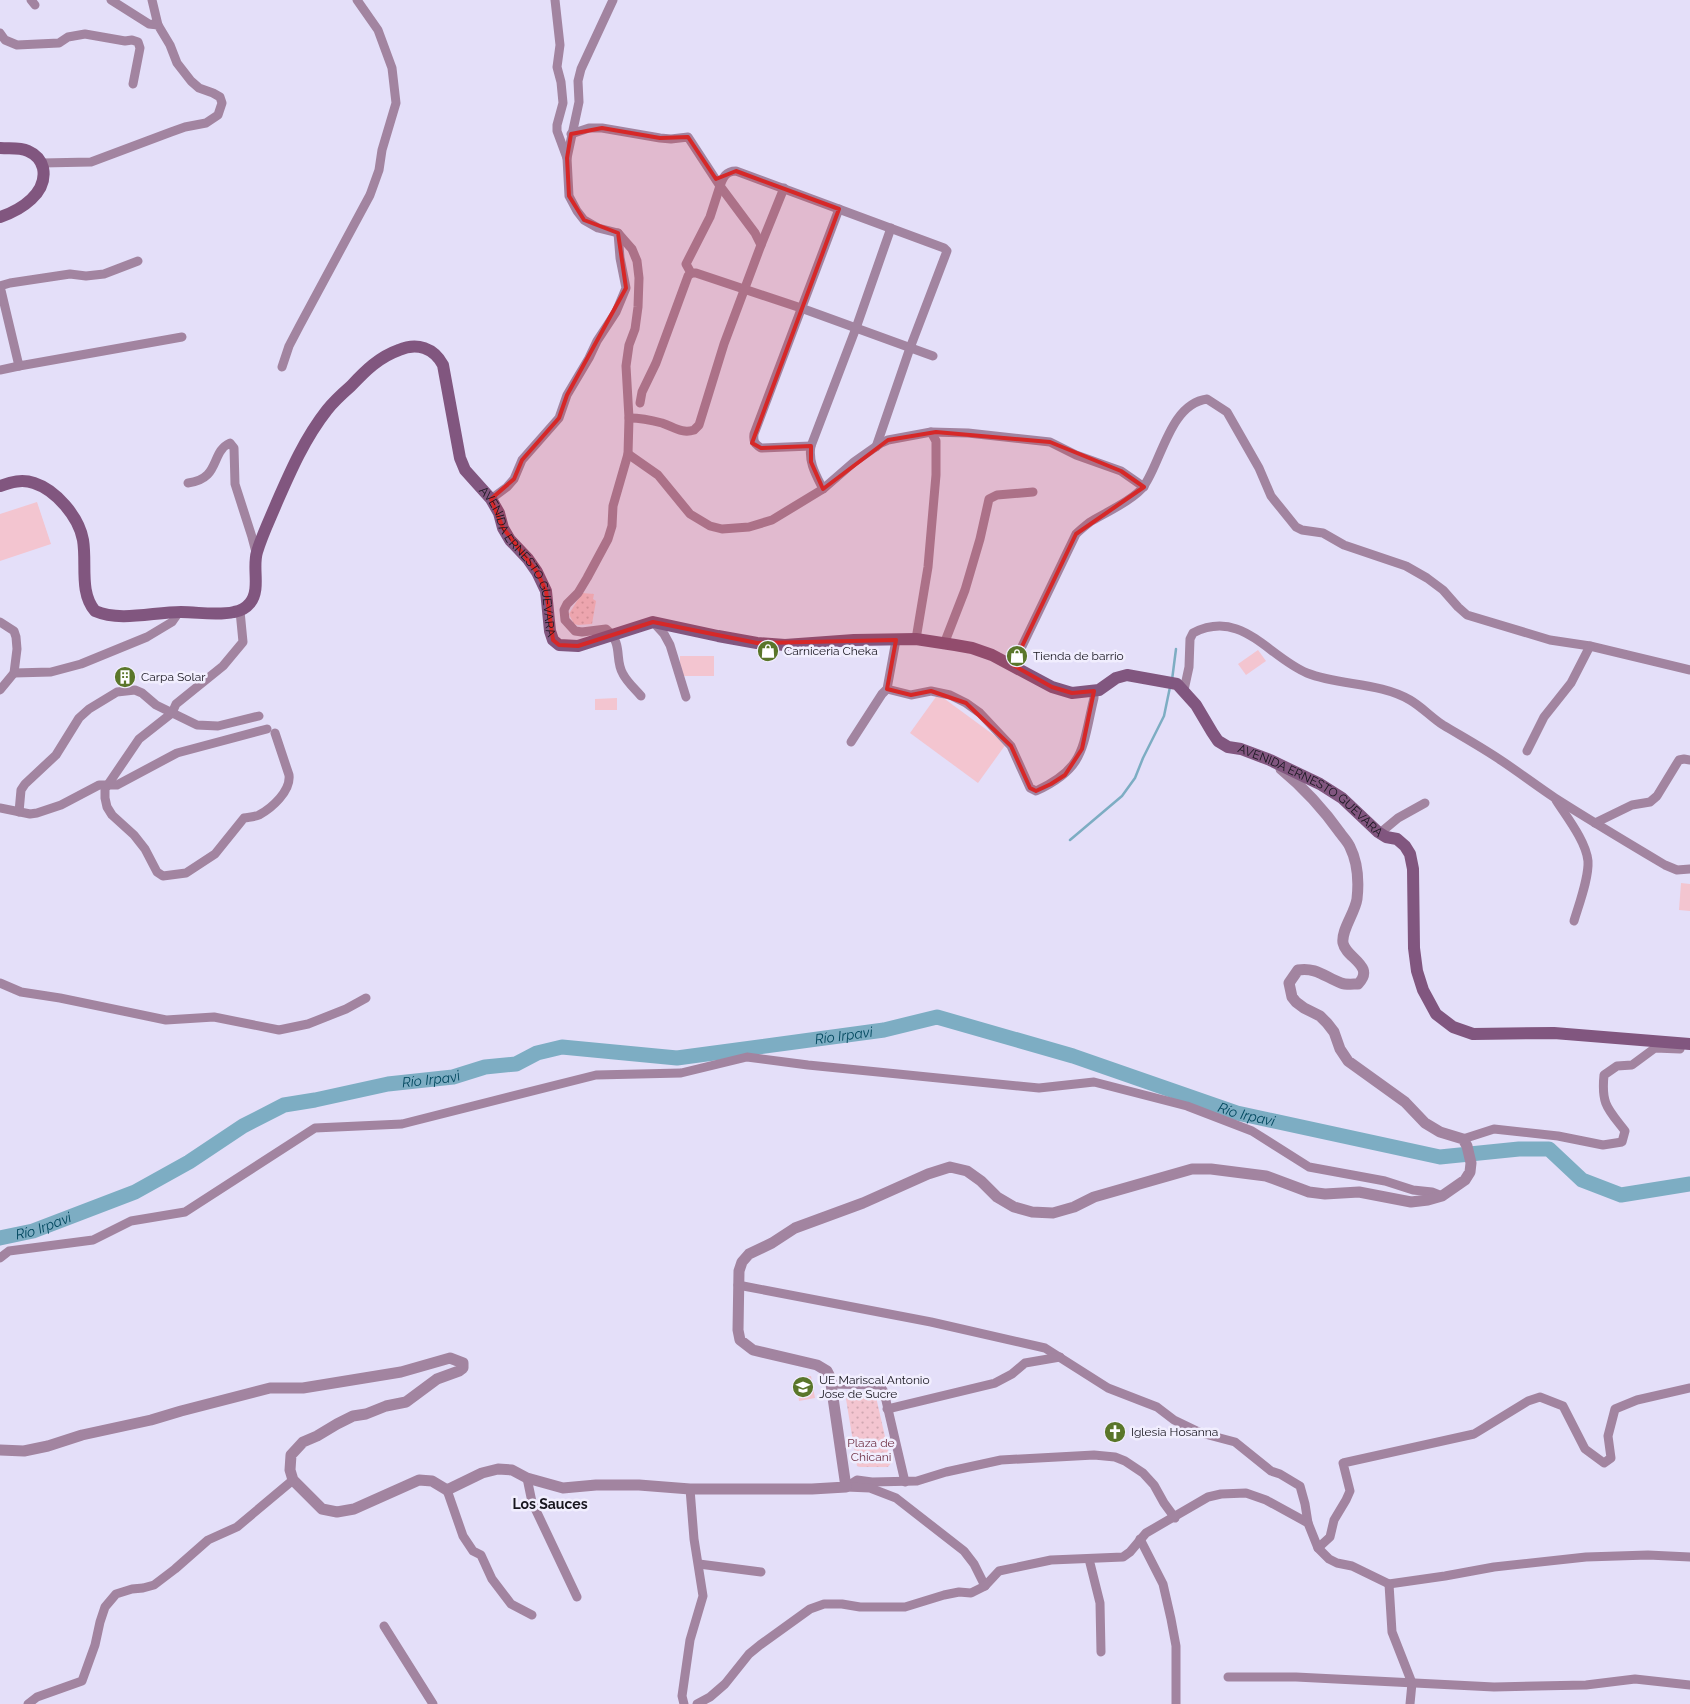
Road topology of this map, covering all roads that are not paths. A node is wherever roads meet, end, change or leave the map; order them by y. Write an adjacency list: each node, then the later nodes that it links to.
1 (111, 0): 6 (street)
2 (152, 0): 6 (street)
3 (357, 0): 30 (street)
4 (555, 0): 11 (street)
5 (613, 0): 9 (street)
6 (158, 26): 12 (street)
7 (0, 33): 8 (street)
8 (134, 84)
9 (571, 134): 11 (street); 13 (street)
10 (0, 148): 12 (main road)
11 (567, 158): 18 (street)
12 (42, 164): 16 (main road)
13 (720, 186): 14 (street); 19 (street); 21 (street)
14 (784, 188): 15 (street); 19 (street)
15 (839, 209): 17 (street); 24 (street)
16 (0, 217)
17 (891, 228): 25 (street); 27 (street)
18 (618, 233): 33 (street); 43 (street)
19 (761, 245): 22 (street)
20 (138, 262): 23 (street)
21 (691, 273): 22 (street); 32 (street)
22 (746, 289): 24 (street); 33 (street)
23 (2, 305): 29 (street)
24 (801, 308): 25 (street); 35 (street)
25 (856, 328): 27 (street); 35 (street)
26 (182, 337): 29 (street)
27 (910, 348): 28 (street); 36 (street)
28 (933, 356)
29 (19, 366): 31 (street)
30 (282, 367)
31 (0, 370)
32 (640, 403)
33 (629, 418): 37 (street)
34 (931, 432): 36 (street); 40 (street); 51 (street)
35 (811, 446): 41 (street)
36 (876, 446): 41 (street)
37 (628, 454): 41 (street); 49 (street)
38 (188, 483): 44 (street)
39 (0, 486): 46 (main road)
40 (1144, 487): 53 (street); 54 (street)
41 (822, 489)
42 (1033, 492): 52 (street)
43 (491, 498): 44 (main road, AVENIDA ERNESTO GUEVARA); 49 (main road, AVENIDA ERNESTO GUEVARA)
44 (256, 555): 45 (main road, AVENIDA ERNESTO GUEVARA)
45 (240, 611): 46 (main road); 63 (street)
46 (179, 612): 56 (street)
47 (0, 622): 56 (street)
48 (653, 622): 49 (main road, AVENIDA ERNESTO GUEVARA); 50 (main road); 62 (street)
49 (613, 635): 61 (street)
50 (896, 640): 51 (main road); 58 (street)
51 (916, 640): 52 (main road)
52 (944, 644): 54 (main road)
53 (1590, 646): 55 (street); 66 (street)
54 (1013, 665): 60 (main road)
55 (1690, 670)
56 (14, 673): 59 (street)
57 (1175, 685): 60 (main road); 67 (main road, AVENIDA ERNESTO GUEVARA); 70 (street)
58 (886, 689): 60 (street); 65 (street)
59 (0, 690)
60 (1094, 691)
61 (641, 696)
62 (686, 697)
63 (172, 713): 64 (street); 69 (street); 73 (street)
64 (259, 716)
65 (851, 742)
66 (1526, 751)
67 (1270, 760): 75 (main road, AVENIDA ERNESTO GUEVARA); 82 (street)
68 (1690, 760): 74 (street)
69 (108, 785): 69 (street); 73 (street)
70 (1554, 798): 74 (street); 77 (street)
71 (1425, 803): 75 (street)
72 (0, 808): 73 (street)
73 (19, 812)
74 (1595, 823): 76 (street)
75 (1380, 833): 80 (main road, AVENIDA ERNESTO GUEVARA)
76 (1690, 869)
77 (1574, 921)
78 (0, 983): 79 (street)
79 (366, 998)
80 (1690, 1044)
81 (1690, 1049): 82 (street)
82 (1465, 1142): 83 (street)
83 (1442, 1196): 84 (street); 85 (street)
84 (0, 1258)
85 (738, 1285): 86 (street); 87 (street)
86 (1060, 1357): 89 (street); 98 (street)
87 (831, 1384): 89 (street); 94 (street)
88 (1690, 1388): 100 (street)
89 (887, 1409): 93 (street)
90 (0, 1450): 92 (street)
91 (527, 1478): 95 (street); 96 (street); 107 (street)
92 (293, 1480): 96 (street); 114 (street)
93 (905, 1482): 94 (street); 97 (street)
94 (846, 1487): 95 (street); 106 (street)
95 (690, 1489): 103 (street)
96 (447, 1490): 108 (street)
97 (1175, 1518): 98 (street); 99 (street)
98 (1308, 1523): 100 (street)
99 (1140, 1539): 102 (street); 118 (street)
100 (1318, 1548): 105 (street)
101 (1690, 1558): 105 (street)
102 (1089, 1559): 106 (street); 110 (street)
103 (699, 1564): 104 (street); 116 (street)
104 (760, 1572)
105 (1389, 1584): 112 (street)
106 (985, 1586): 117 (street)
107 (577, 1597)
108 (532, 1615)
109 (384, 1626): 115 (street)
110 (1101, 1652)
111 (1228, 1677): 112 (street)
112 (1412, 1683): 113 (street); 119 (street)
113 (1690, 1685)
114 (28, 1704)
115 (433, 1704)
116 (684, 1704)
117 (697, 1704)
118 (1176, 1704)
119 (1410, 1704)

